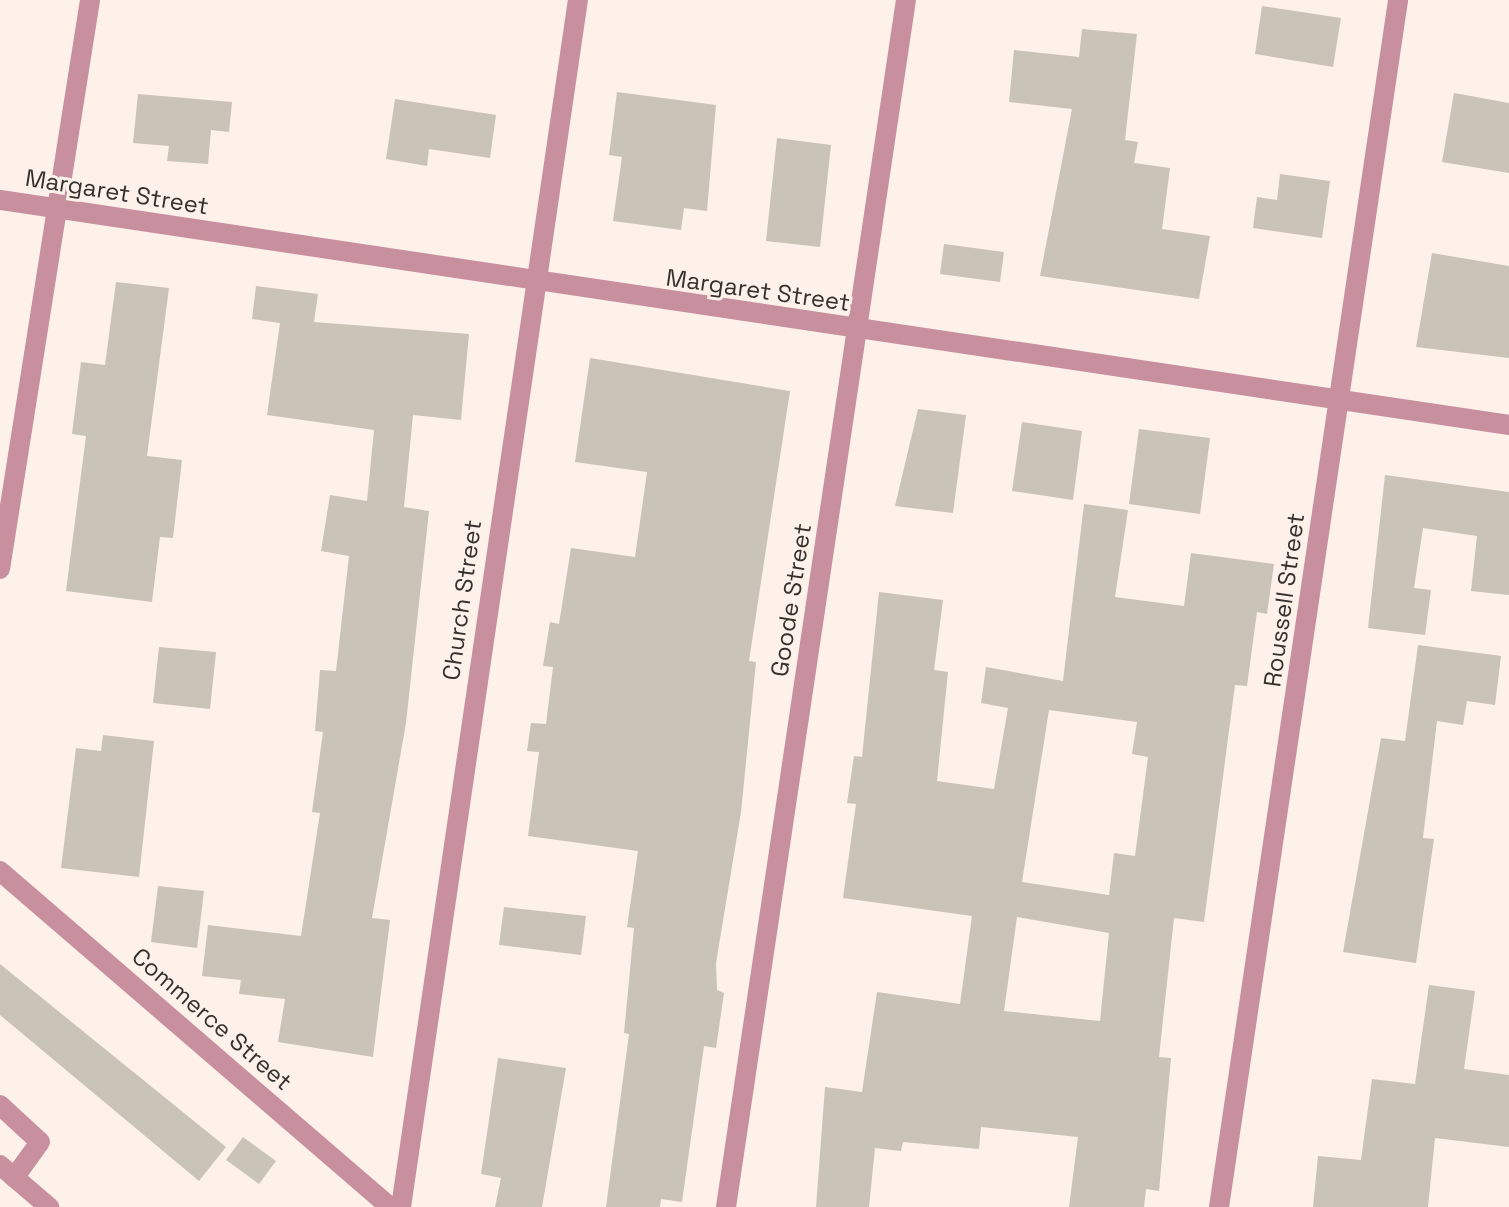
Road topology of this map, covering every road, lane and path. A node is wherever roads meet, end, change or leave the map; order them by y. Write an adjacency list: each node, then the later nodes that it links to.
1 (90, 0): 6 (street)
2 (578, 0): 7 (street, Church Street)
3 (906, 0): 8 (street, Goode Street)
4 (1398, 0): 9 (street, Roussell Street)
5 (0, 200): 6 (street, Margaret Street)
6 (58, 210): 7 (street, Margaret Street); 11 (street)
7 (535, 284): 8 (street, Margaret Street); 17 (street, Church Street)
8 (858, 331): 9 (street, Margaret Street); 18 (street, Goode Street)
9 (1339, 402): 10 (street, Margaret Street); 19 (street, Roussell Street)
10 (1509, 425)
11 (0, 569)
12 (0, 871): 16 (street, Commerce Street)
13 (0, 1105): 14 (street)
14 (7, 1171): 15 (street)
15 (49, 1207)
16 (390, 1207)
17 (401, 1207)
18 (726, 1207)
19 (1219, 1207)

